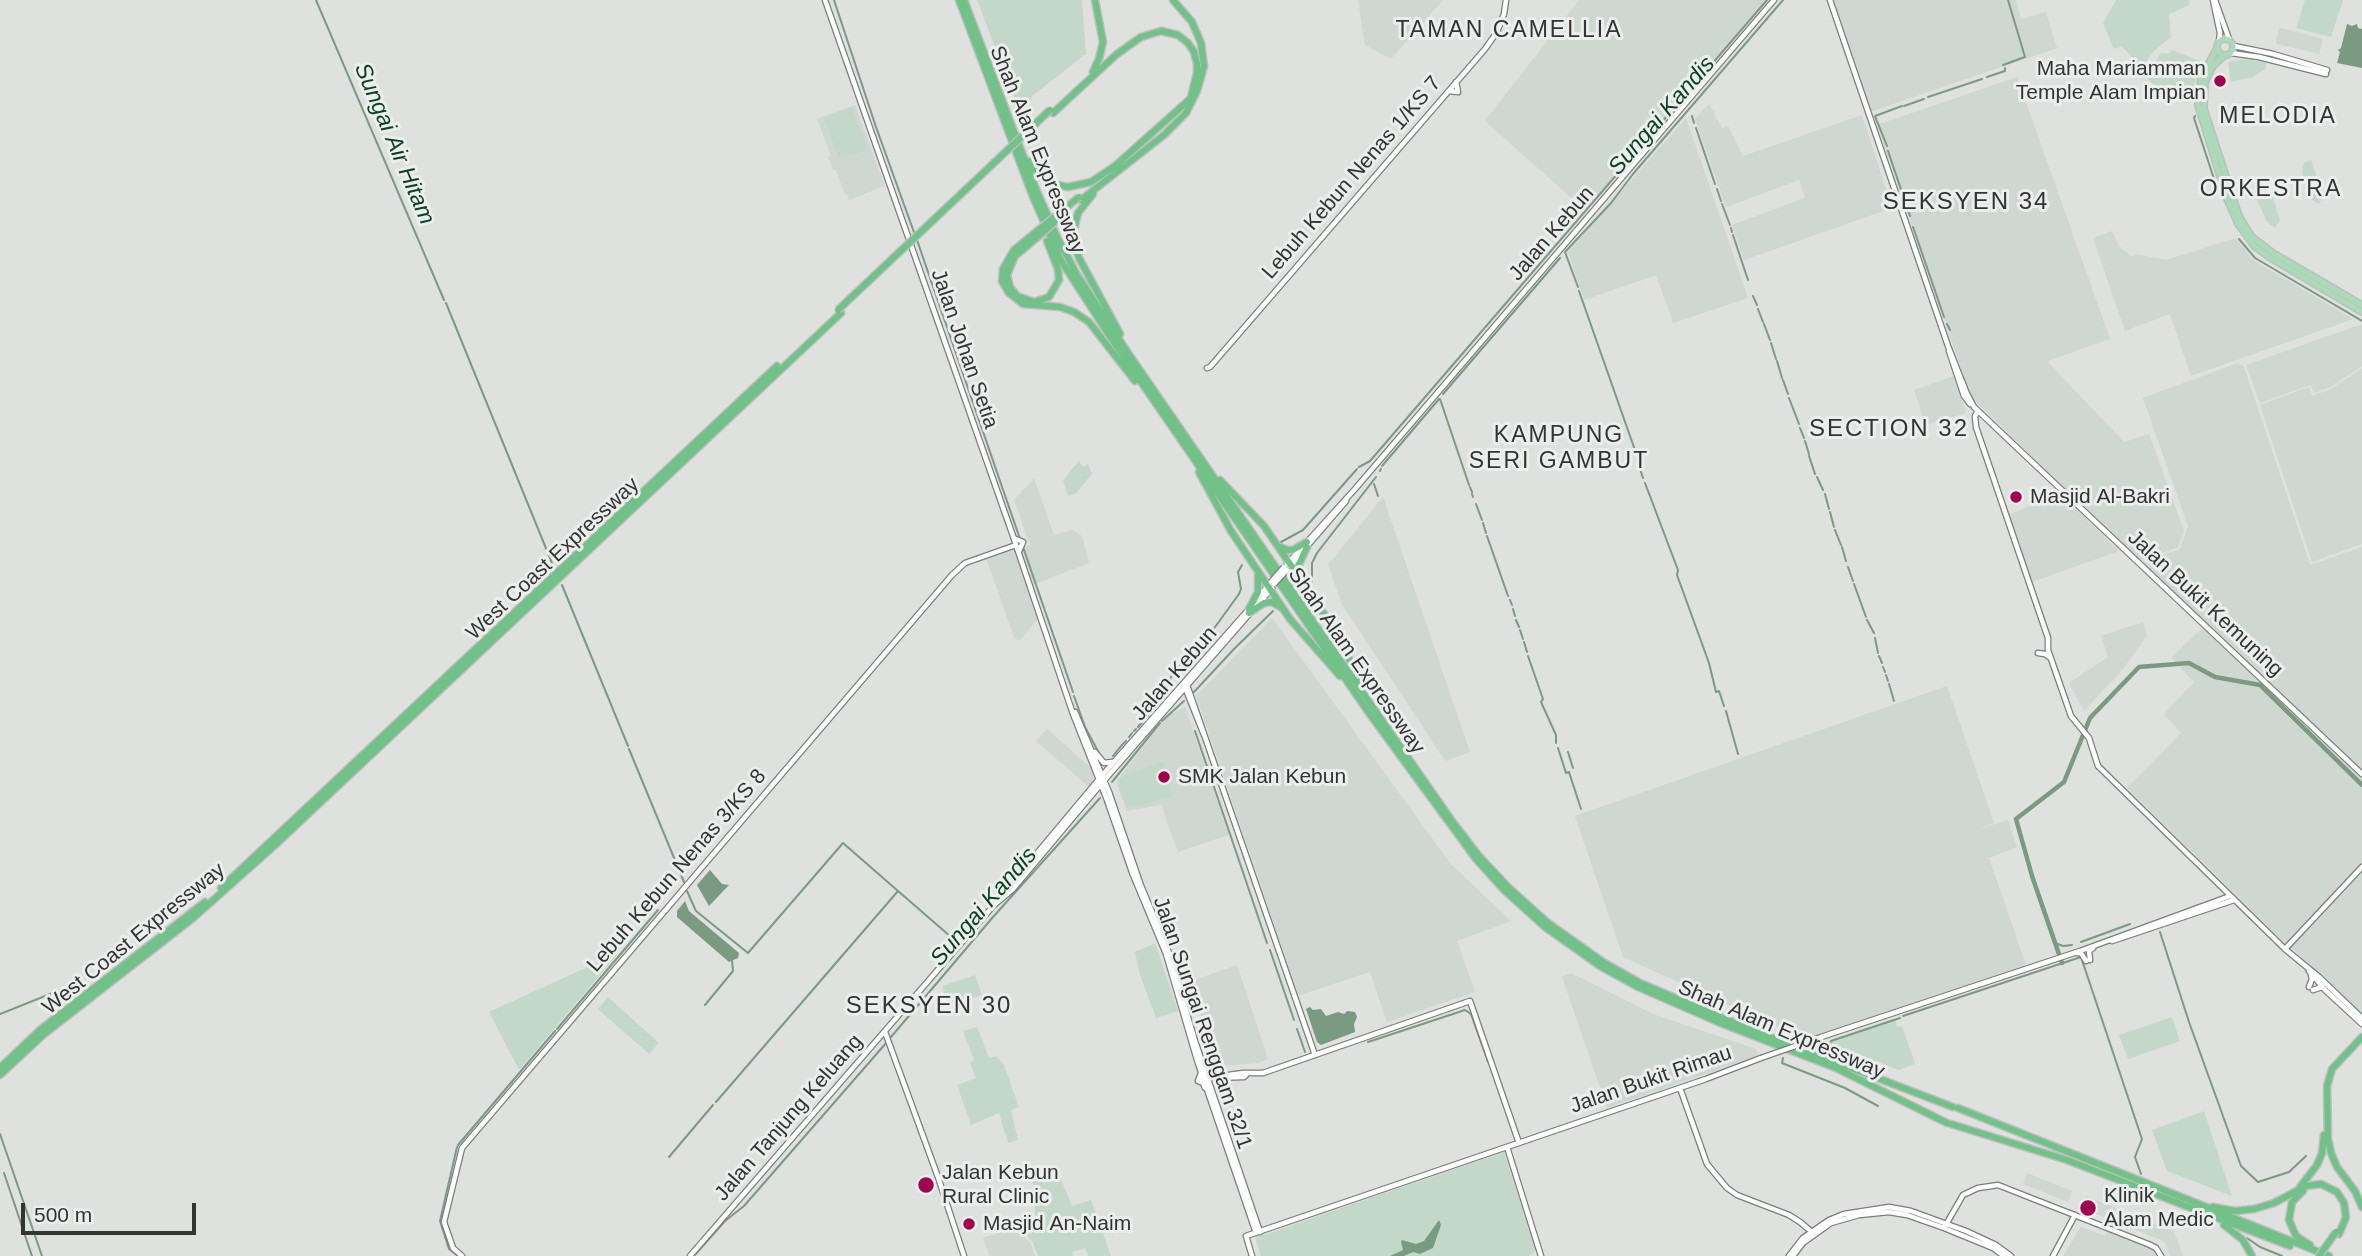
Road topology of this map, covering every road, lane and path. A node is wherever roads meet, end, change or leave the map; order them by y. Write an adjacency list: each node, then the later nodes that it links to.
1 (825, 0): 33 (street, Jalan Johan Setia)
2 (959, 0): 20 (highway, Shah Alam Expressway)
3 (964, 0): 12 (highway, Shah Alam Expressway)
4 (1095, 0): 19 (highway, West Coast Expressway)
5 (1172, 0): 22 (highway)
6 (1506, 0): 28 (street, Lebuh Kebun Nenas 1/KS 7)
7 (1774, 0): 35 (street, Jalan Kebun)
8 (1830, 0): 30 (street, Jalan Bukit Kemuning)
9 (2214, 0): 10 (street); 11 (street)
10 (2229, 39): 11 (main road); 13 (main road)
11 (2219, 41): 14 (main road)
12 (981, 43): 21 (highway); 29 (highway, Shah Alam Expressway)
13 (2234, 46): 15 (main road); 15 (street)
14 (2217, 48): 16 (main road); 27 (main road)
15 (2231, 53): 16 (main road)
16 (2224, 55): 25 (main road)
17 (1201, 66): 18 (highway)
18 (1190, 99): 19 (highway, West Coast Expressway); 21 (highway)
19 (1052, 111): 26 (highway, West Coast Expressway, bridge)
20 (1007, 128): 24 (highway); 31 (highway, Shah Alam Expressway)
21 (1118, 163): 23 (highway)
22 (1114, 173): 23 (highway); 29 (highway)
23 (1080, 199): 24 (highway, bridge)
24 (1032, 238): 31 (highway)
25 (2362, 305)
26 (839, 312): 82 (highway, West Coast Expressway); 84 (highway, West Coast Expressway)
27 (2362, 312)
28 (1207, 368)
29 (1157, 395): 32 (highway, Shah Alam Expressway)
30 (1976, 409): 46 (street); 59 (street, Jalan Bukit Kemuning)
31 (1176, 433): 40 (highway); 53 (highway, Shah Alam Expressway)
32 (1195, 448): 34 (highway); 54 (highway, Shah Alam Expressway)
33 (1013, 536): 36 (street, Jalan Johan Setia); 37 (street); 38 (street)
34 (1274, 542): 35 (highway); 39 (highway)
35 (1307, 544): 39 (street, Jalan Kebun); 41 (highway)
36 (1016, 545): 37 (street, Lebuh Kebun Nenas 3/KS 8); 38 (street, Jalan Johan Setia)
37 (1006, 548): 38 (street); 107 (street, Lebuh Kebun Nenas 3/KS 8)
38 (1019, 552): 52 (street, Jalan Johan Setia)
39 (1288, 567): 41 (highway); 42 (street, Jalan Kebun, bridge)
40 (1257, 570): 42 (highway); 43 (highway)
41 (1301, 581): 54 (highway)
42 (1271, 585): 43 (street, Jalan Kebun); 44 (highway)
43 (1249, 611): 44 (highway); 47 (street, Jalan Kebun); 48 (street, Jalan Kebun)
44 (1284, 611): 53 (highway)
45 (2038, 653): 46 (street)
46 (2054, 667): 66 (street)
47 (1193, 678): 48 (street, Jalan Kebun); 49 (street)
48 (1185, 684): 49 (street); 50 (street, Jalan Kebun); 51 (street); 57 (street, Jalan Kebun)
49 (1192, 696): 56 (street)
50 (1172, 701): 51 (street); 58 (street, Jalan Kebun)
51 (1191, 705): 56 (street)
52 (1072, 708): 55 (street, Jalan Johan Setia); 60 (street, Jalan Johan Setia)
53 (1369, 713): 95 (highway, Shah Alam Expressway)
54 (1379, 715): 93 (highway, Shah Alam Expressway)
55 (1086, 736): 57 (street); 60 (street, Jalan Johan Setia)
56 (1205, 736): 81 (street)
57 (1113, 762): 60 (street, Jalan Kebun)
58 (1111, 772): 60 (street, Jalan Kebun); 61 (street)
59 (2362, 774)
60 (1101, 780): 61 (street, Jalan Sungai Renggam 32/1); 62 (street, Jalan Tanjung Keluang); 63 (street, Jalan Sungai Renggam 32/1); 65 (street, Jalan Tanjung Keluang)
61 (1109, 792): 67 (street, Jalan Sungai Renggam 32/1)
62 (1089, 797): 63 (street); 65 (street, Jalan Tanjung Keluang)
63 (1107, 800): 67 (street, Jalan Sungai Renggam 32/1)
64 (2362, 867): 72 (street)
65 (1016, 880): 78 (street, Jalan Tanjung Keluang)
66 (2217, 883): 68 (street); 69 (street)
67 (1144, 897): 83 (street, Jalan Sungai Renggam 32/1)
68 (2232, 898): 69 (street, Jalan Bukit Rimau); 70 (street)
69 (2219, 903): 70 (street); 71 (street, Jalan Bukit Rimau)
70 (2239, 905): 72 (street)
71 (2100, 944): 73 (street, Jalan Bukit Rimau); 73 (street)
72 (2285, 949): 74 (street)
73 (2074, 953): 87 (street, Jalan Bukit Rimau, bridge)
74 (2310, 973): 75 (street); 75 (street); 76 (street)
75 (2325, 990): 77 (street)
76 (2362, 1018)
77 (2362, 1024)
78 (885, 1032): 108 (street, Jalan Tanjung Keluang); 109 (street)
79 (2362, 1032): 92 (highway)
80 (2362, 1037): 94 (highway)
81 (1315, 1055): 85 (street, Jalan Sungai Renggam 32/1); 89 (street, Jalan Sungai Renggam 32/1)
82 (0, 1068)
83 (1202, 1070): 85 (street); 86 (street, Jalan Sungai Renggam 32/1); 91 (street, Jalan Sungai Renggam 32/1)
84 (0, 1075)
85 (1218, 1077): 86 (street, Jalan Sungai Renggam 32/1); 88 (street)
86 (1207, 1078): 88 (street, Jalan Sungai Renggam 32/1)
87 (1680, 1088): 89 (street, Jalan Bukit Rimau); 100 (street)
88 (1211, 1090): 91 (street, Jalan Sungai Renggam 32/1)
89 (1519, 1143): 90 (street, Jalan Bukit Rimau)
90 (1507, 1147): 103 (street, Jalan Bukit Rimau); 111 (street)
91 (1235, 1165): 103 (street, Jalan Sungai Renggam 32/1)
92 (2290, 1195): 93 (highway); 105 (highway)
93 (2181, 1198): 119 (highway, Shah Alam Expressway)
94 (2362, 1207)
95 (2199, 1212): 117 (highway); 118 (highway, Shah Alam Expressway)
96 (1950, 1215): 97 (street); 98 (street); 99 (street); 102 (street)
97 (2075, 1215): 115 (street); 116 (street)
98 (1936, 1220): 99 (street); 101 (street)
99 (1945, 1226): 102 (street); 104 (street); 113 (street)
100 (1805, 1227): 101 (street); 104 (street); 106 (street)
101 (1817, 1227): 104 (street)
102 (1954, 1227): 114 (street)
103 (1258, 1230): 110 (street)
104 (1812, 1233): 106 (street); 112 (street)
105 (2338, 1233): 118 (highway, bridge); 119 (highway)
106 (1803, 1238): 112 (street)
107 (462, 1256)
108 (690, 1256)
109 (964, 1256)
110 (1252, 1256)
111 (1541, 1256)
112 (1791, 1256)
113 (2004, 1256)
114 (2011, 1256)
115 (2053, 1256)
116 (2161, 1256)
117 (2252, 1256)
118 (2319, 1256)
119 (2331, 1256)

